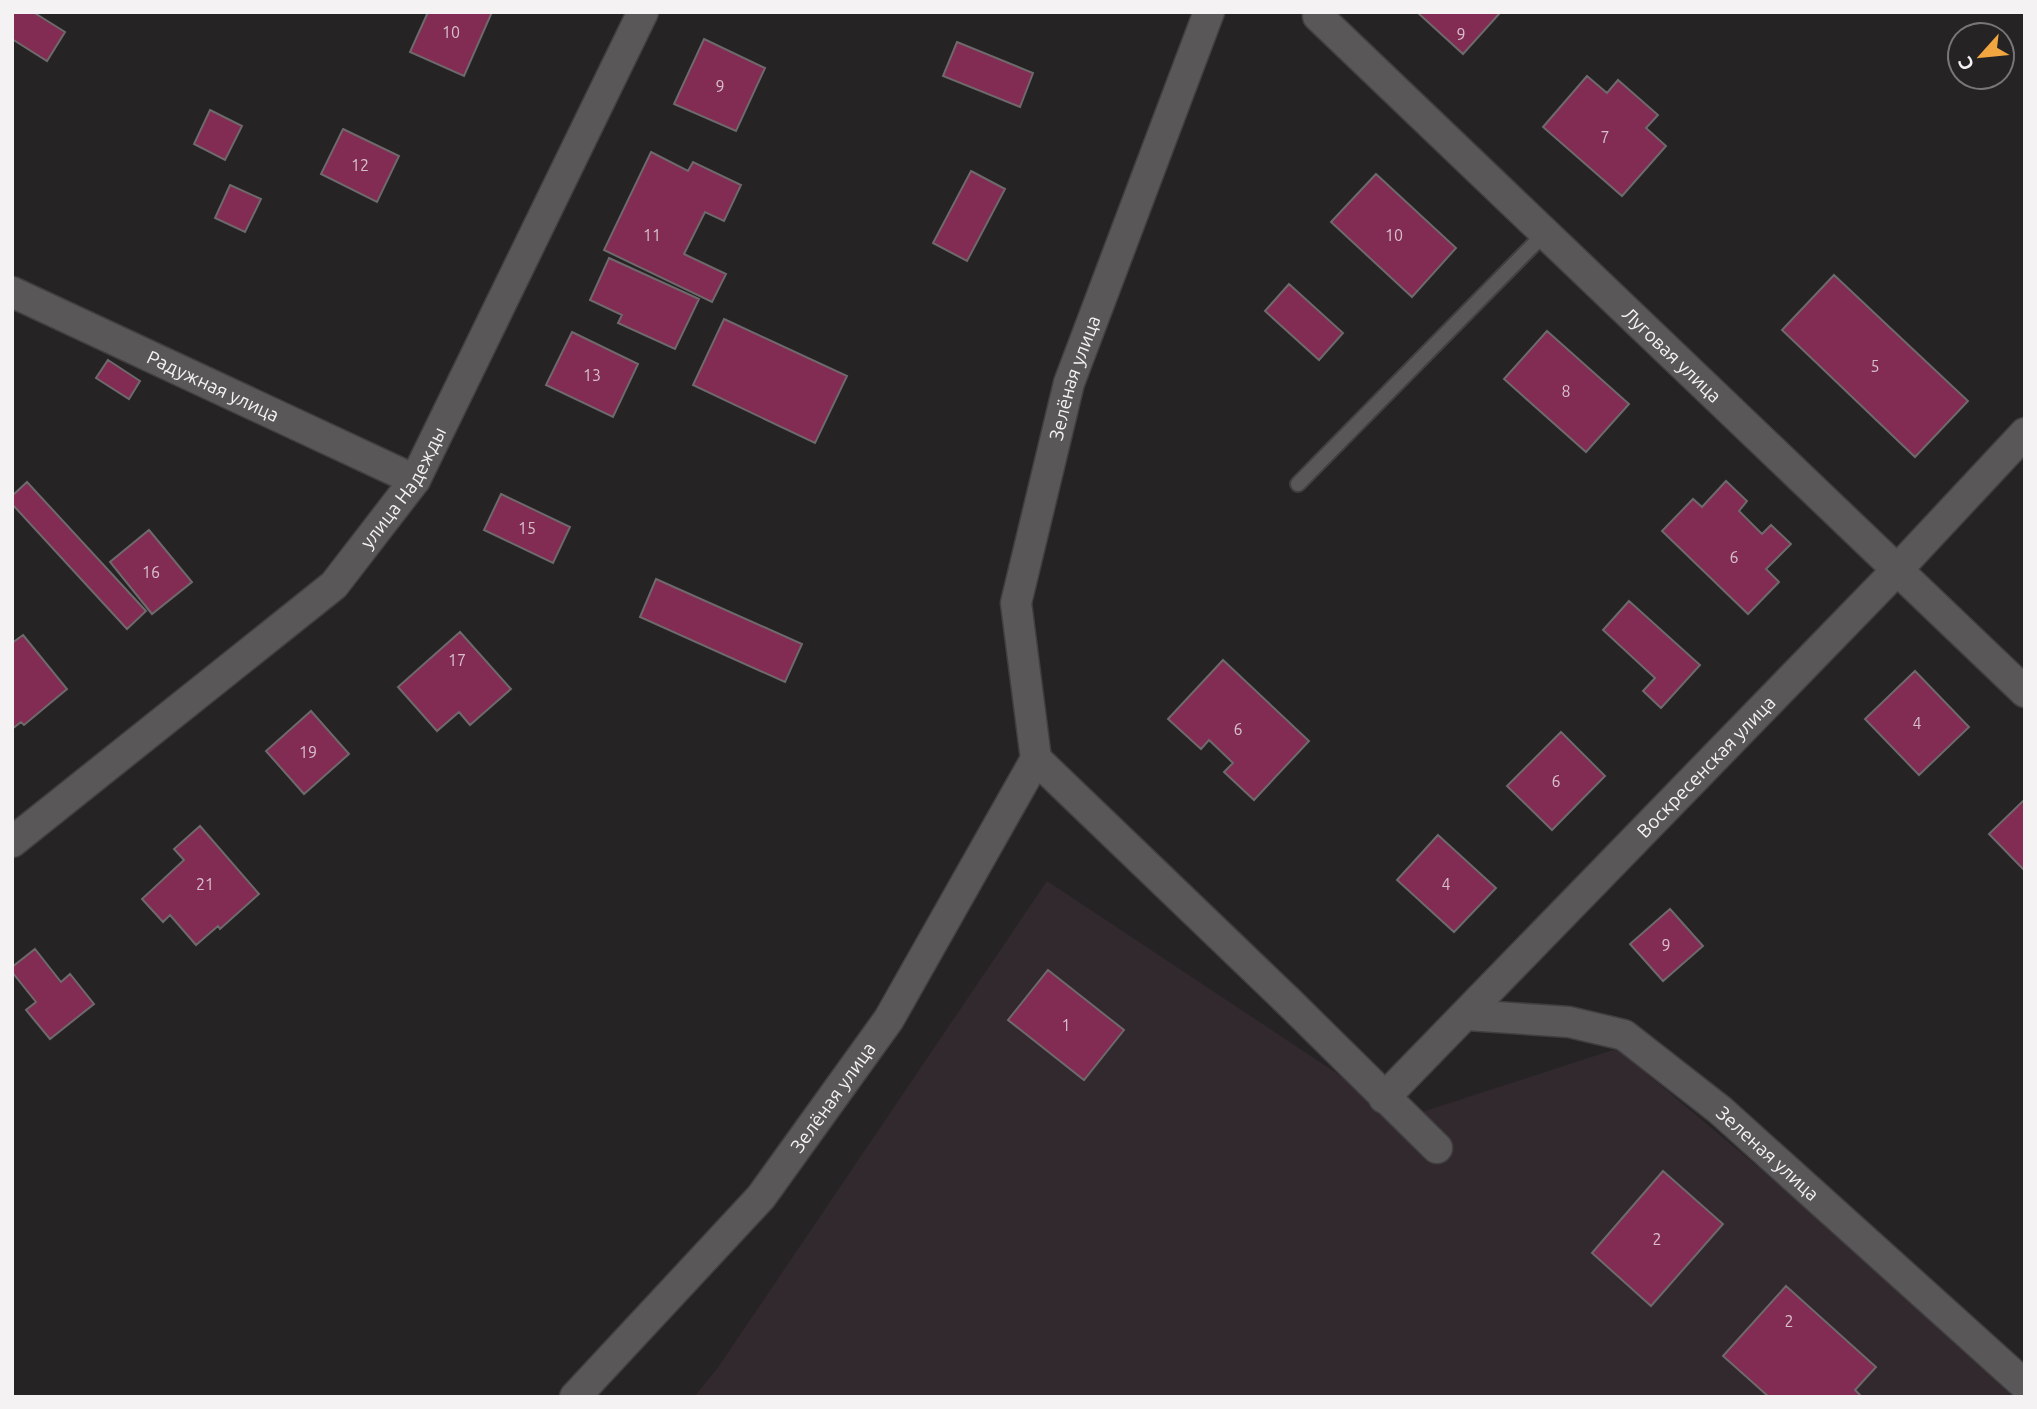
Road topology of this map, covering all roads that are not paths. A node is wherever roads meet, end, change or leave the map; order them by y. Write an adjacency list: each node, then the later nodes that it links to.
1 (643, 12): 7 (street, улица Надежды)
2 (1209, 12): 11 (street, Зелёная улица)
3 (1318, 16): 4 (street, Луговая улица)
4 (1545, 233): 8 (lane); 9 (street, Луговая улица)
5 (12, 292): 7 (street, Радужная улица)
6 (2025, 433): 9 (street, Воскресенская улица)
7 (415, 480): 12 (street, улица Надежды)
8 (1298, 484)
9 (1897, 570): 10 (street, Луговая улица); 13 (street, Воскресенская улица)
10 (2025, 692)
11 (1035, 759): 14 (street); 17 (street, Зелёная улица)
12 (12, 842)
13 (1466, 1015): 14 (street, Воскресенская улица); 16 (street, Зеленая улица)
14 (1384, 1098): 15 (street)
15 (1437, 1148)
16 (2025, 1385)
17 (575, 1397)

